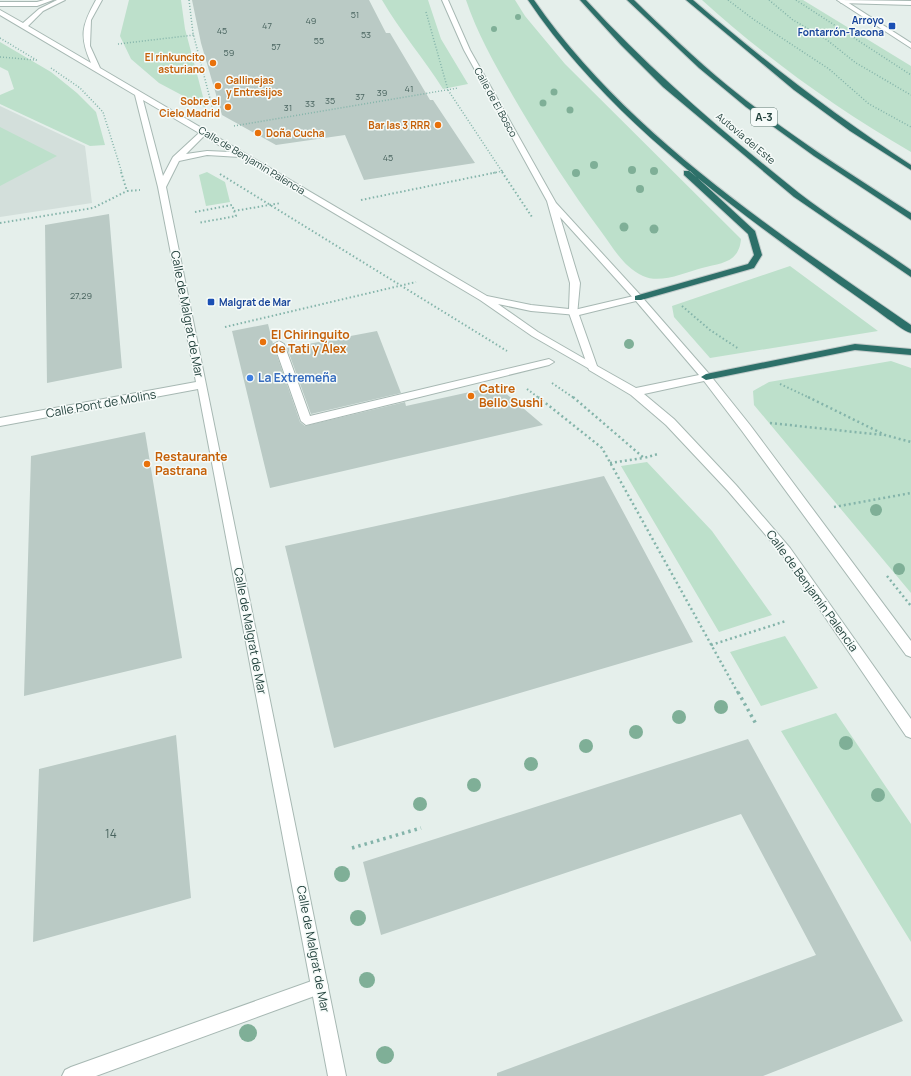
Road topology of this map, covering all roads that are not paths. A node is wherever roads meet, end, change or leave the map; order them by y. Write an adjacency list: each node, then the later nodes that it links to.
1 (50, 0): 11 (street)
2 (62, 0): 13 (street)
3 (99, 0): 15 (street)
4 (445, 0): 25 (street, Calle de El Bosco)
5 (531, 0): 17 (highway)
6 (583, 0): 27 (highway, Autovía del Este)
7 (630, 0): 26 (highway, A-3)
8 (689, 0): 19 (highway)
9 (841, 1): 10 (street); 14 (street)
10 (911, 2)
11 (0, 4)
12 (0, 12): 13 (street, Calle de Benjamín Palencia)
13 (24, 26): 15 (street, Calle de Benjamín Palencia)
14 (911, 46)
15 (97, 69): 16 (street, Calle de Benjamín Palencia)
16 (138, 94): 18 (street, Calle de Benjamín Palencia); 24 (street, Calle de Malgrat de Mar)
17 (635, 121): 29 (highway); 31 (highway)
18 (204, 132): 20 (street, Calle de Benjamín Palencia); 21 (street)
19 (871, 143): 22 (highway); 23 (highway)
20 (246, 156): 21 (street); 28 (street, Calle de Benjamín Palencia)
21 (176, 158): 24 (street)
22 (911, 164)
23 (911, 168)
24 (162, 187): 37 (street, Calle de Malgrat de Mar)
25 (550, 201): 29 (street, Calle de El Bosco); 30 (street, Calle de El Bosco)
26 (911, 217)
27 (911, 274)
28 (483, 298): 30 (street, Calle de Benjamín Palencia); 35 (street, Calle de Benjamín Palencia)
29 (638, 298): 30 (street, Calle de Benjamín Palencia); 36 (street)
30 (574, 313): 35 (street)
31 (911, 330)
32 (279, 344): 34 (street)
33 (911, 352): 36 (highway)
34 (549, 362)
35 (593, 368): 38 (street, Calle de Benjamín Palencia)
36 (706, 377): 38 (street); 40 (street)
37 (201, 385): 39 (street, Calle Pont de Molins); 42 (street, Calle de Malgrat de Mar)
38 (635, 392): 41 (street, Calle de Benjamín Palencia)
39 (0, 422)
40 (911, 651)
41 (911, 731)
42 (320, 986): 43 (street); 44 (street, Calle de Malgrat de Mar)
43 (71, 1076)
44 (336, 1076)

